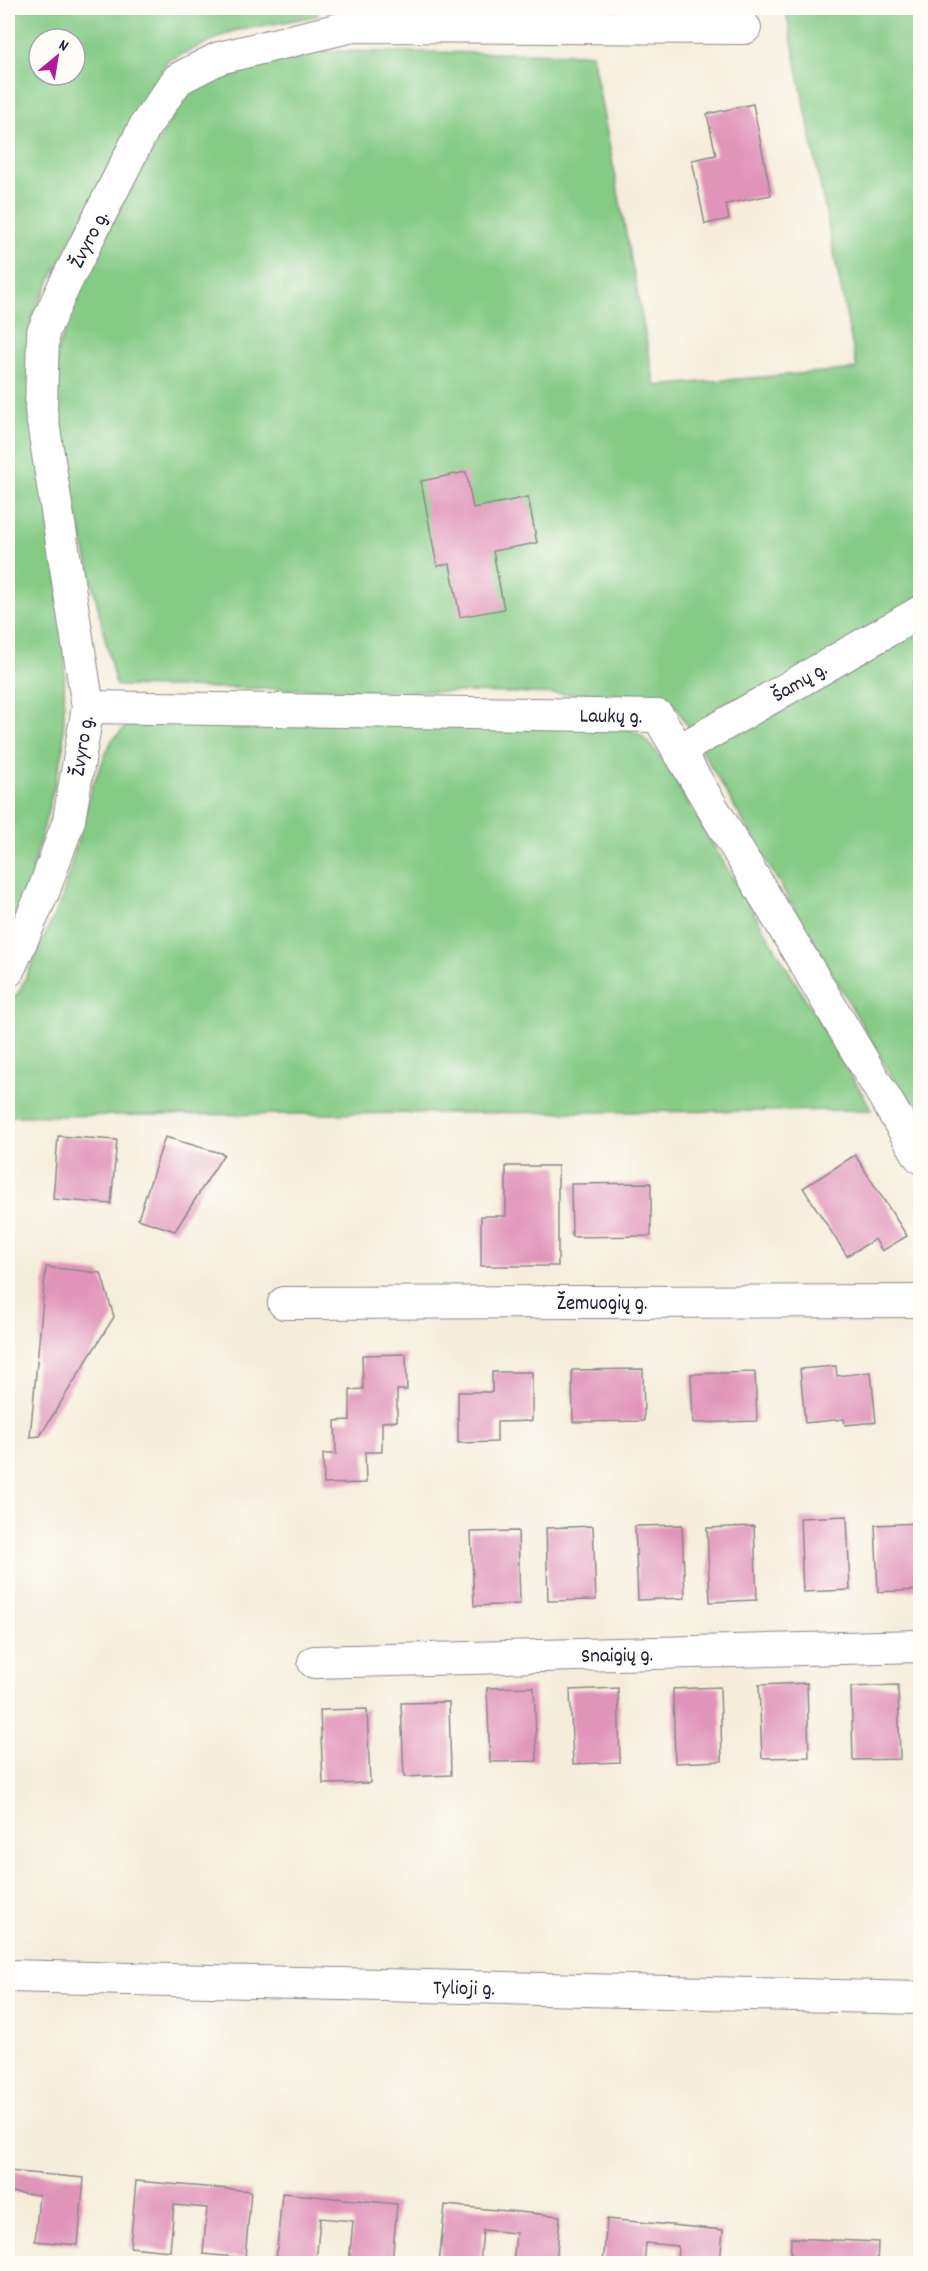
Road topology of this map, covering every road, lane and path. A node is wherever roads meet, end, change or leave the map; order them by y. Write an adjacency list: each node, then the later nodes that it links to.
1 (365, 17): 2 (street, Žvyro g.); 4 (street, Žvyro g.)
2 (745, 28)
3 (921, 612): 5 (street, Šamų g.)
4 (88, 708): 5 (street, Laukų g.); 6 (street, Žvyro g.)
5 (678, 751): 7 (street, Laukų g.)
6 (8, 971)
7 (921, 1157)
8 (921, 1300): 9 (street, Žemuogių g.)
9 (284, 1304)
10 (921, 1646): 11 (street, Snaigių g.)
11 (314, 1662)
12 (8, 1976): 13 (street, Tylioji g.)
13 (921, 1998)

